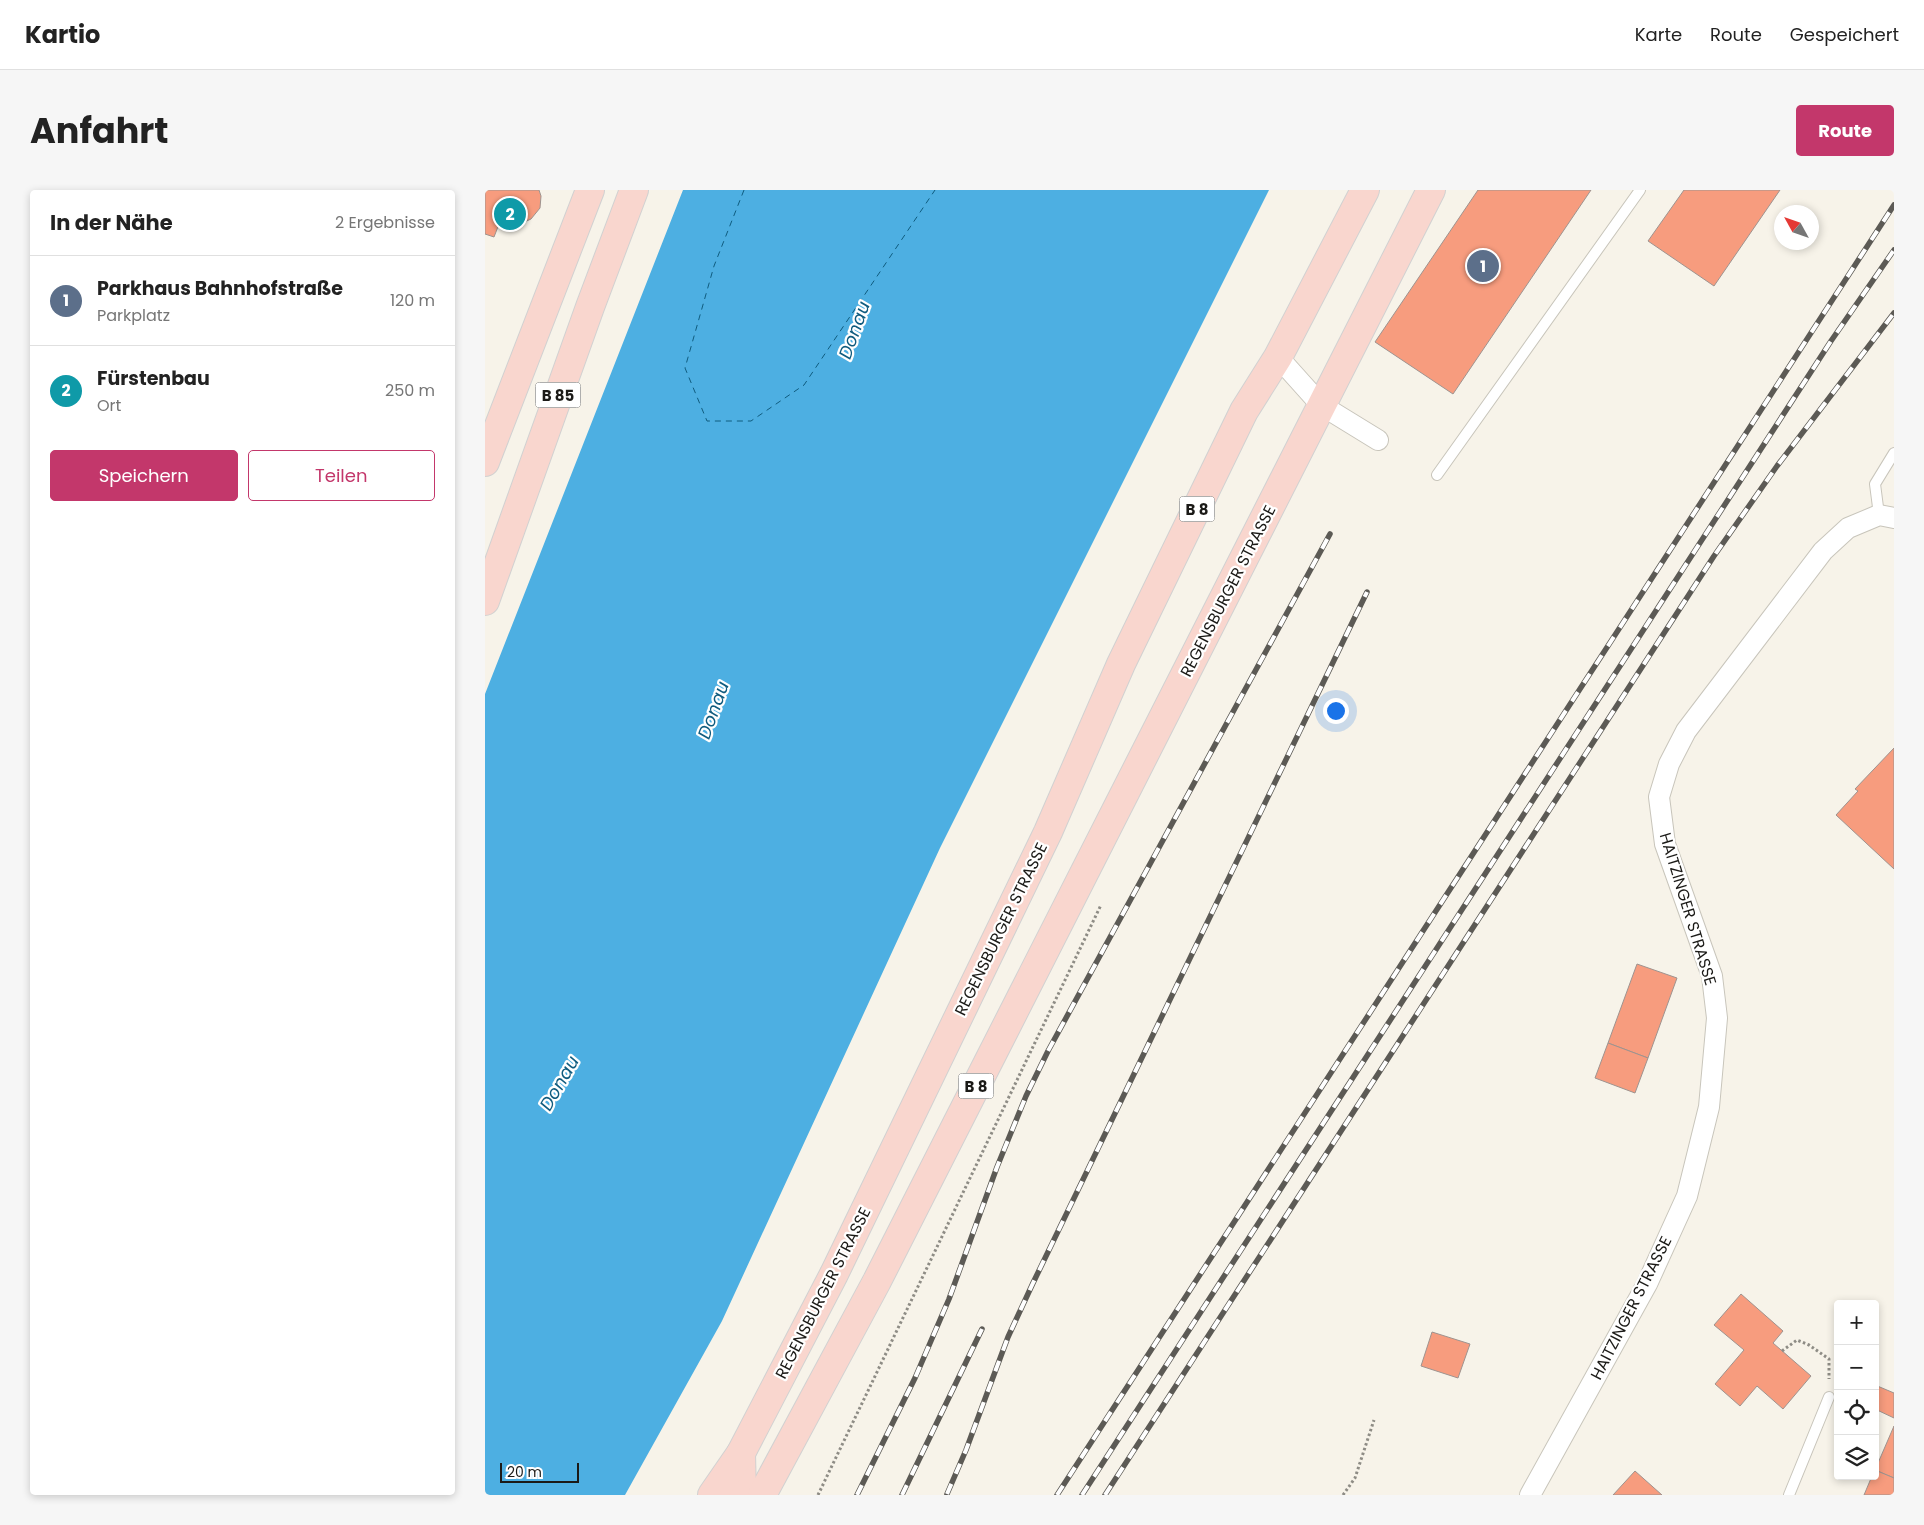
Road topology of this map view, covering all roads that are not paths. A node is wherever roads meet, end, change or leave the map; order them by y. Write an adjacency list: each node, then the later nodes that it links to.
1 (590, 190): 10 (main road, B 85)
2 (634, 190): 13 (main road, B 85)
3 (1365, 190): 6 (main road, REGENSBURGER STRASSE / B 8)
4 (1431, 190): 7 (main road, REGENSBURGER STRASSE / B 8)
5 (1640, 190): 11 (lane)
6 (1278, 357): 7 (street); 15 (main road, REGENSBURGER STRASSE / B 8)
7 (1321, 406): 8 (street); 18 (main road, REGENSBURGER STRASSE / B 8)
8 (1378, 440)
9 (1894, 453): 12 (lane)
10 (485, 462)
11 (1437, 475)
12 (1886, 516): 19 (street, HAITZINGER STRASSE)
13 (485, 601)
14 (1829, 1397): 20 (lane)
15 (741, 1453): 16 (main road, REGENSBURGER STRASSE / B 8); 17 (main road, B 8)
16 (712, 1495)
17 (742, 1495)
18 (762, 1495)
19 (1530, 1495)
20 (1789, 1495)

